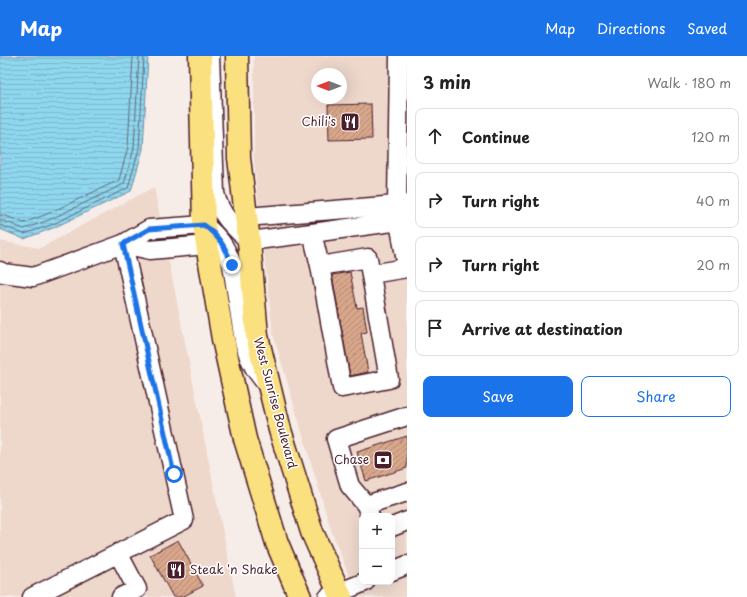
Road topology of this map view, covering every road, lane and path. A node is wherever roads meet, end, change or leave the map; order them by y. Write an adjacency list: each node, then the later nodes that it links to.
1 (200, 56): 8 (highway)
2 (210, 56): 9 (lane)
3 (237, 56): 6 (highway, West Sunrise Boulevard)
4 (399, 56): 5 (lane)
5 (403, 213): 6 (lane); 7 (lane); 12 (lane)
6 (247, 217): 9 (highway, West Sunrise Boulevard)
7 (312, 233): 9 (lane); 11 (lane)
8 (206, 235): 10 (lane); 15 (lane); 28 (highway)
9 (249, 241): 15 (highway, West Sunrise Boulevard)
10 (123, 244): 13 (lane); 21 (lane)
11 (320, 266): 14 (lane); 14 (lane)
12 (407, 267): 14 (lane)
13 (0, 271)
14 (371, 274)
15 (270, 389): 25 (highway, West Sunrise Boulevard)
16 (407, 416): 18 (lane)
17 (407, 492): 18 (lane)
18 (368, 510)
19 (407, 521): 20 (lane)
20 (395, 526)
21 (118, 553): 26 (lane); 27 (lane)
22 (407, 565): 23 (lane)
23 (395, 570)
24 (359, 585): 25 (lane)
25 (336, 595)
26 (32, 597)
27 (121, 597)
28 (300, 597)

